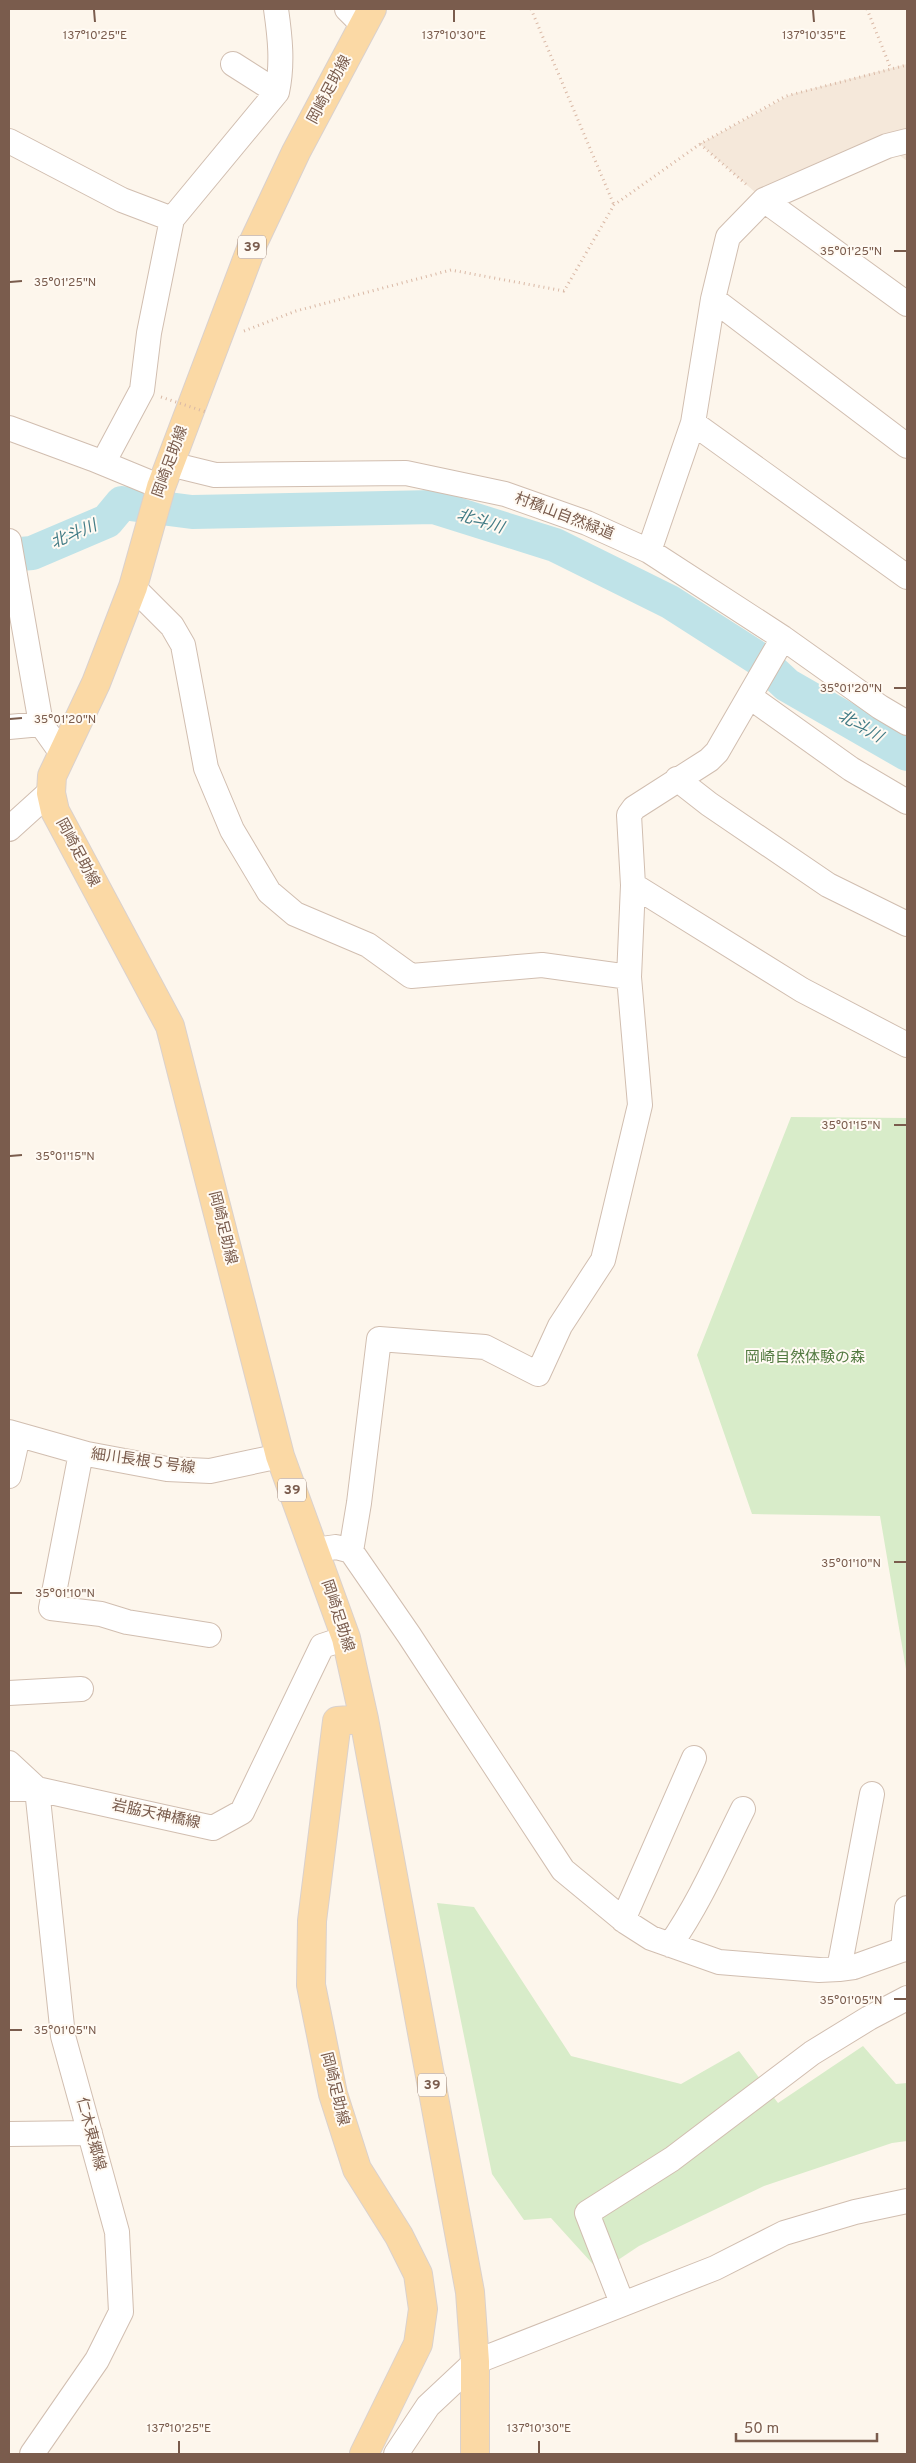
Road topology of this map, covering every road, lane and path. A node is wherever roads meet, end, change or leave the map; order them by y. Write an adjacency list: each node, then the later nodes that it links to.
1 (276, 9): 8 (street)
2 (531, 9): 14 (path)
3 (867, 9): 7 (path)
4 (361, 14): 18 (main road, 岡崎足助線 / 39)
5 (233, 64): 8 (street)
6 (907, 64): 7 (path)
7 (891, 69): 11 (path)
8 (277, 92): 15 (street)
9 (9, 141): 15 (street)
10 (897, 143): 12 (street); 13 (street)
11 (700, 144): 13 (path); 14 (path)
12 (907, 161)
13 (764, 200): 16 (street); 17 (street)
14 (614, 205): 18 (path)
15 (172, 219): 24 (street)
16 (712, 299): 21 (street); 23 (street)
17 (907, 304)
18 (218, 341): 25 (main road, 岡崎足助線 / 39)
19 (162, 397): 20 (path, bridge)
20 (206, 412)
21 (693, 423): 27 (street); 28 (street)
22 (9, 428): 24 (street, 村積山自然緑道)
23 (907, 446)
24 (103, 463): 25 (street, 村積山自然緑道)
25 (160, 491): 27 (street, 村積山自然緑道); 29 (main road, 岡崎足助線 / 39)
26 (9, 541): 33 (street)
27 (649, 551): 30 (street, 村積山自然緑道)
28 (907, 577)
29 (133, 587): 35 (main road, 岡崎足助線 / 39); 42 (street)
30 (780, 642): 31 (street); 32 (street, 村積山自然緑道)
31 (754, 690): 36 (street); 38 (street)
32 (907, 723)
33 (41, 724): 34 (street); 35 (street)
34 (9, 727)
35 (63, 754): 37 (main road, 岡崎足助線 / 39)
36 (677, 779): 40 (street); 41 (street)
37 (51, 791): 39 (street); 46 (main road, 岡崎足助線 / 39)
38 (907, 802)
39 (9, 829)
40 (633, 885): 42 (street); 43 (street)
41 (907, 924)
42 (628, 977): 49 (street)
43 (907, 1045)
44 (13, 1434): 45 (street, 細川長根５号線); 47 (street)
45 (81, 1453): 46 (street, 細川長根５号線); 50 (street)
46 (280, 1456): 48 (main road, 岡崎足助線 / 39)
47 (9, 1476)
48 (315, 1550): 49 (street); 51 (main road, 岡崎足助線 / 39)
49 (351, 1551): 62 (street)
50 (209, 1635)
51 (346, 1638): 54 (main road, 岡崎足助線 / 39); 57 (street, 岩脇天神橋線)
52 (81, 1690): 53 (street)
53 (9, 1693)
54 (364, 1719): 71 (main road, 岡崎足助線 / 39); 73 (main road, 岡崎足助線)
55 (694, 1758): 62 (street)
56 (9, 1763): 57 (street)
57 (37, 1789): 58 (street, 岩脇天神橋線); 68 (street, 仁木東郷線)
58 (9, 1790)
59 (872, 1794): 65 (street)
60 (743, 1809): 63 (street)
61 (907, 1908): 64 (street)
62 (623, 1920): 63 (street)
63 (670, 1944): 65 (street)
64 (905, 1949): 65 (street)
65 (839, 1969)
66 (907, 1998): 70 (street)
67 (9, 2134): 68 (street)
68 (90, 2134): 72 (street, 仁木東郷線)
69 (907, 2201): 70 (street)
70 (622, 2303): 71 (street)
71 (475, 2362): 74 (street); 75 (main road, 岡崎足助線 / 39)
72 (32, 2454)
73 (364, 2454)
74 (396, 2454)
75 (475, 2454)

